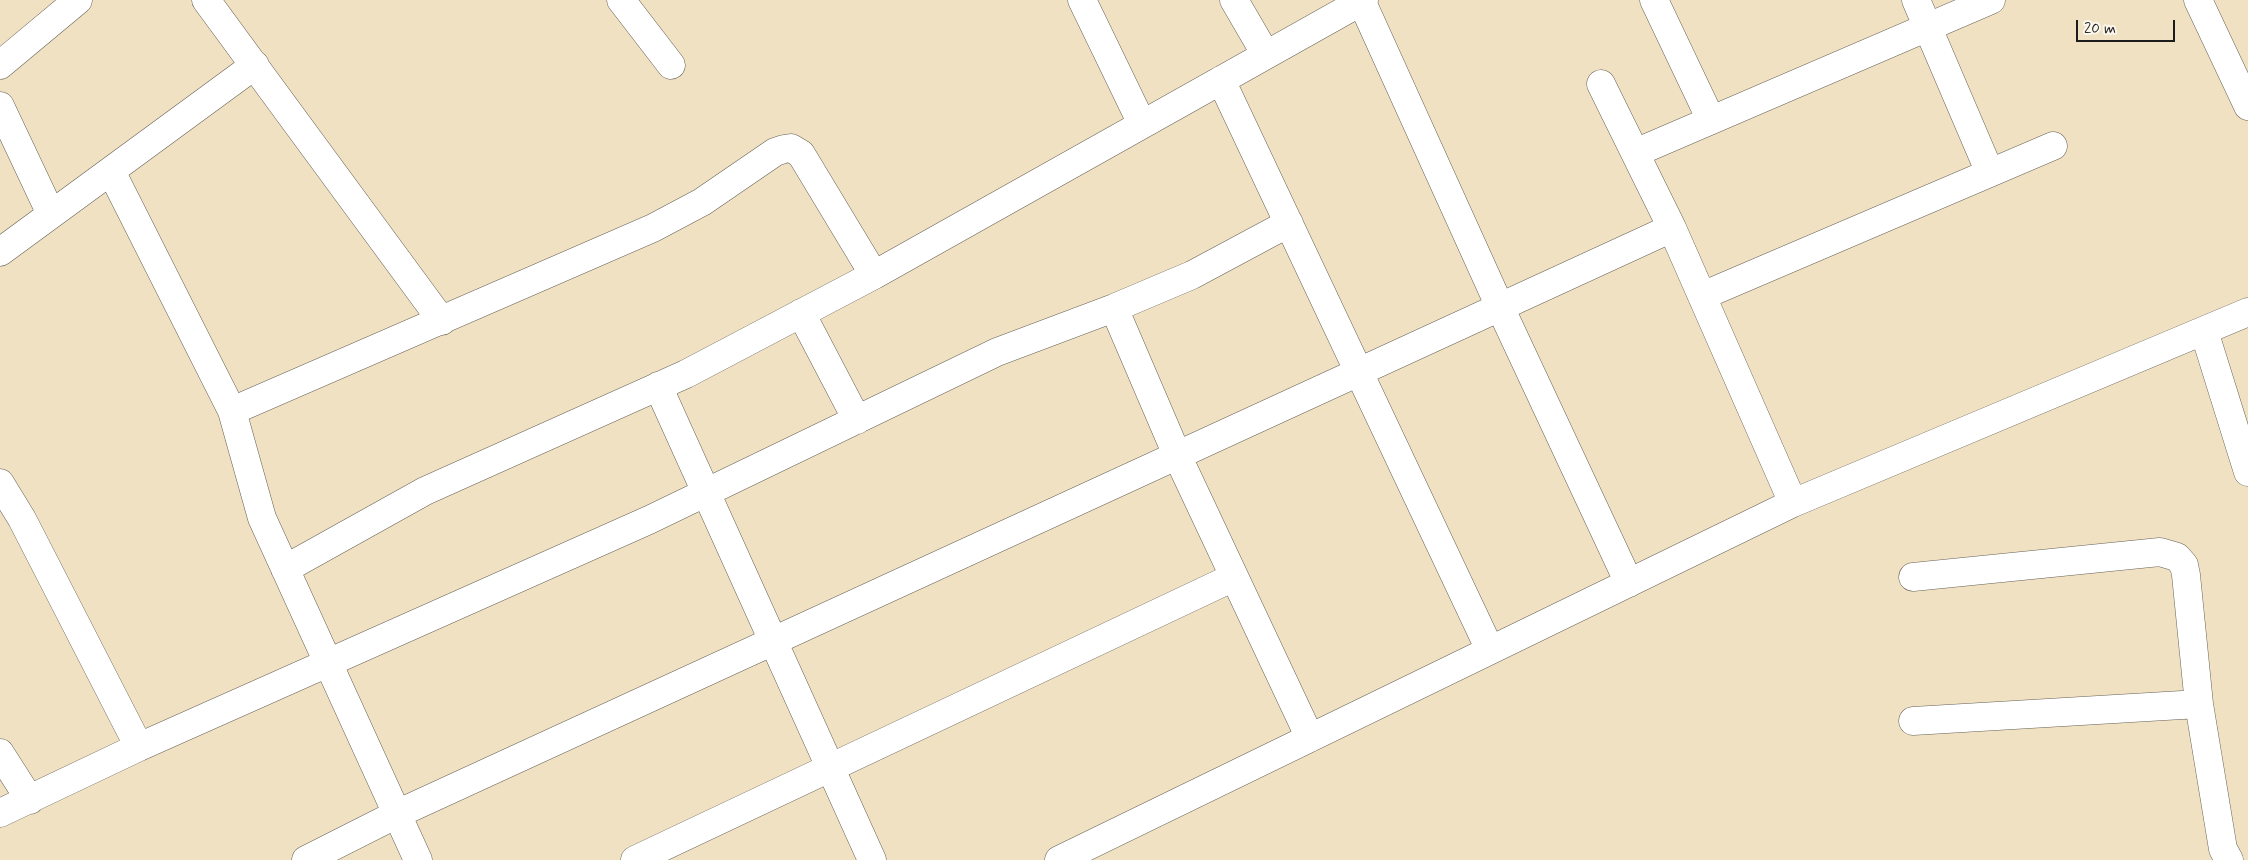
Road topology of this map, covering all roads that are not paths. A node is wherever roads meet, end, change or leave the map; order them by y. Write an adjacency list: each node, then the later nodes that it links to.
1 (78, 0): 13 (street)
2 (206, 0): 14 (street)
3 (621, 0): 15 (street)
4 (1082, 0): 21 (street)
5 (1234, 0): 12 (street)
6 (1362, 0): 12 (street); 32 (street)
7 (1654, 0): 20 (street)
8 (1916, 0): 11 (street)
9 (1991, 0): 11 (street)
10 (2198, 0): 19 (street)
11 (1928, 27): 20 (street); 25 (street)
12 (1266, 55): 16 (street)
13 (0, 65)
14 (255, 65): 24 (street); 36 (street)
15 (671, 65)
16 (1221, 80): 21 (street); 27 (street)
17 (1601, 84): 23 (street)
18 (0, 106): 26 (street)
19 (2248, 106)
20 (1712, 120): 23 (street)
21 (1142, 124): 30 (street)
22 (2053, 146): 25 (street)
23 (1635, 153): 28 (street)
24 (110, 171): 26 (street); 40 (street)
25 (1990, 173): 31 (street)
26 (51, 214): 29 (street)
27 (1289, 223): 33 (street); 38 (street)
28 (1672, 228): 31 (street); 32 (street)
29 (0, 252)
30 (874, 275): 35 (street); 36 (street)
31 (1702, 296): 46 (street)
32 (1500, 307): 38 (street); 50 (street)
33 (1114, 308): 41 (street); 42 (street)
34 (2248, 312): 37 (street)
35 (801, 313): 39 (street); 41 (street)
36 (442, 321): 40 (street)
37 (2204, 331): 43 (street); 46 (street)
38 (1360, 371): 42 (street); 52 (street)
39 (658, 386): 45 (street); 47 (street)
40 (232, 411): 47 (street)
41 (856, 420): 45 (street)
42 (1177, 455): 48 (street); 51 (street)
43 (2248, 472)
44 (0, 483): 57 (street)
45 (706, 492): 51 (street); 53 (street)
46 (1794, 503): 50 (street)
47 (285, 569): 53 (street)
48 (1234, 577): 56 (street); 59 (street)
49 (1912, 577): 54 (street)
50 (1630, 583): 52 (street)
51 (773, 640): 59 (street); 62 (street)
52 (1490, 650): 56 (street)
53 (328, 663): 57 (street); 62 (street)
54 (2199, 704): 55 (street); 68 (street)
55 (1913, 722)
56 (1310, 738): 67 (street)
57 (139, 747): 60 (street)
58 (0, 753): 60 (street)
59 (831, 769): 65 (street); 66 (street)
60 (30, 800): 61 (street)
61 (0, 813)
62 (397, 814): 63 (street); 64 (street)
63 (306, 860)
64 (418, 860)
65 (635, 860)
66 (872, 860)
67 (1059, 860)
68 (2229, 860)

